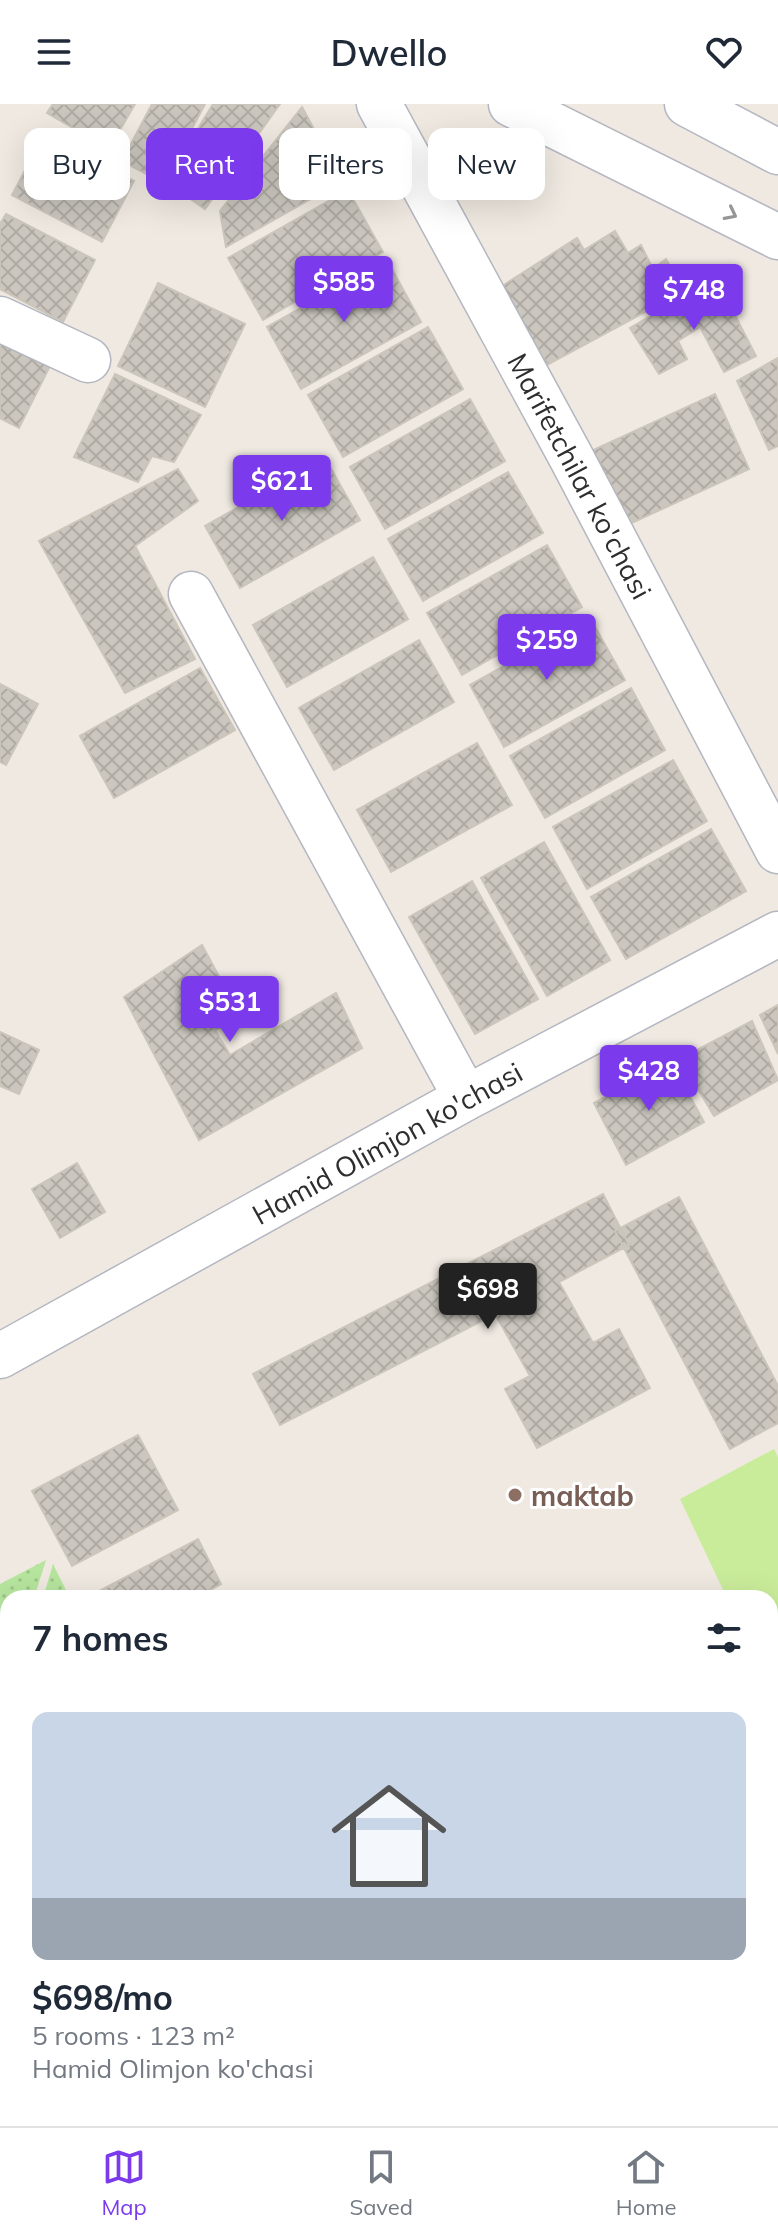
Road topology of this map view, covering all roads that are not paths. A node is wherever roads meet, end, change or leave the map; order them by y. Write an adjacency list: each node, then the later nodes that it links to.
1 (379, 104): 9 (street, Marifetchilar ko'chasi)
2 (511, 104): 5 (street, one-way to 5)
3 (687, 104): 4 (street)
4 (778, 152)
5 (778, 237)
6 (0, 319): 7 (street)
7 (88, 360)
8 (191, 594): 11 (street)
9 (778, 851)
10 (778, 934): 11 (street, Hamid Olimjon ko'chasi)
11 (466, 1098): 12 (street, Hamid Olimjon ko'chasi)
12 (0, 1356)

